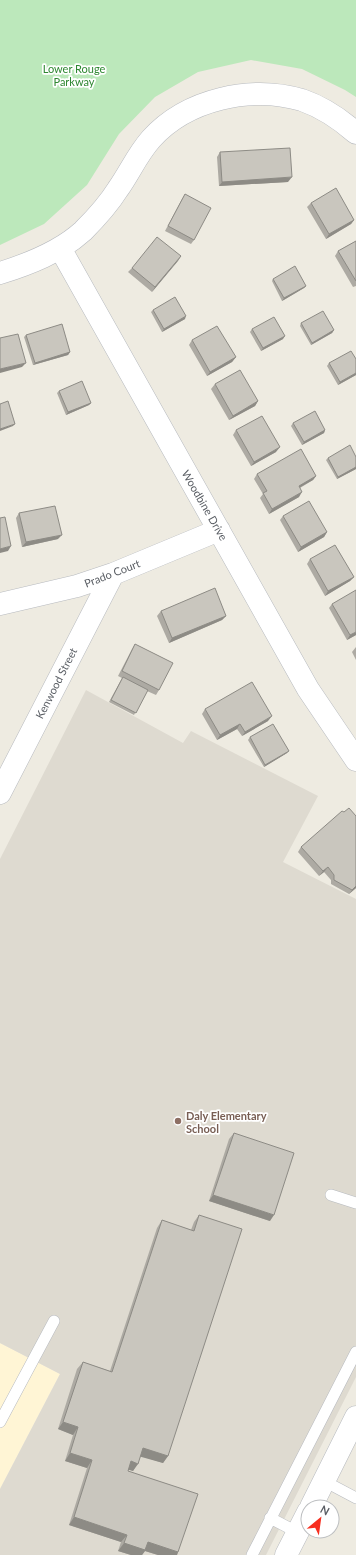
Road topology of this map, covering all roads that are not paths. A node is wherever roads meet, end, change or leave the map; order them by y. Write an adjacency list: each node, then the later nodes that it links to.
1 (356, 133): 2 (street)
2 (60, 248): 3 (street); 4 (street, Woodbine Drive)
3 (0, 273)
4 (219, 530): 5 (street, Prado Court); 7 (street, Woodbine Drive)
5 (113, 574): 6 (street, Prado Court); 8 (street, Kenwood Street)
6 (0, 604)
7 (356, 760)
8 (0, 793)
9 (331, 1195): 10 (lane)
10 (356, 1203)
11 (54, 1321): 14 (lane)
12 (356, 1352): 18 (lane)
13 (356, 1417): 15 (street)
14 (0, 1422)
15 (324, 1481): 16 (lane); 17 (street)
16 (356, 1498)
17 (314, 1499)
18 (270, 1518): 20 (lane); 21 (lane)
19 (300, 1527): 20 (street)
20 (297, 1532): 22 (street)
21 (252, 1555)
22 (286, 1555)

